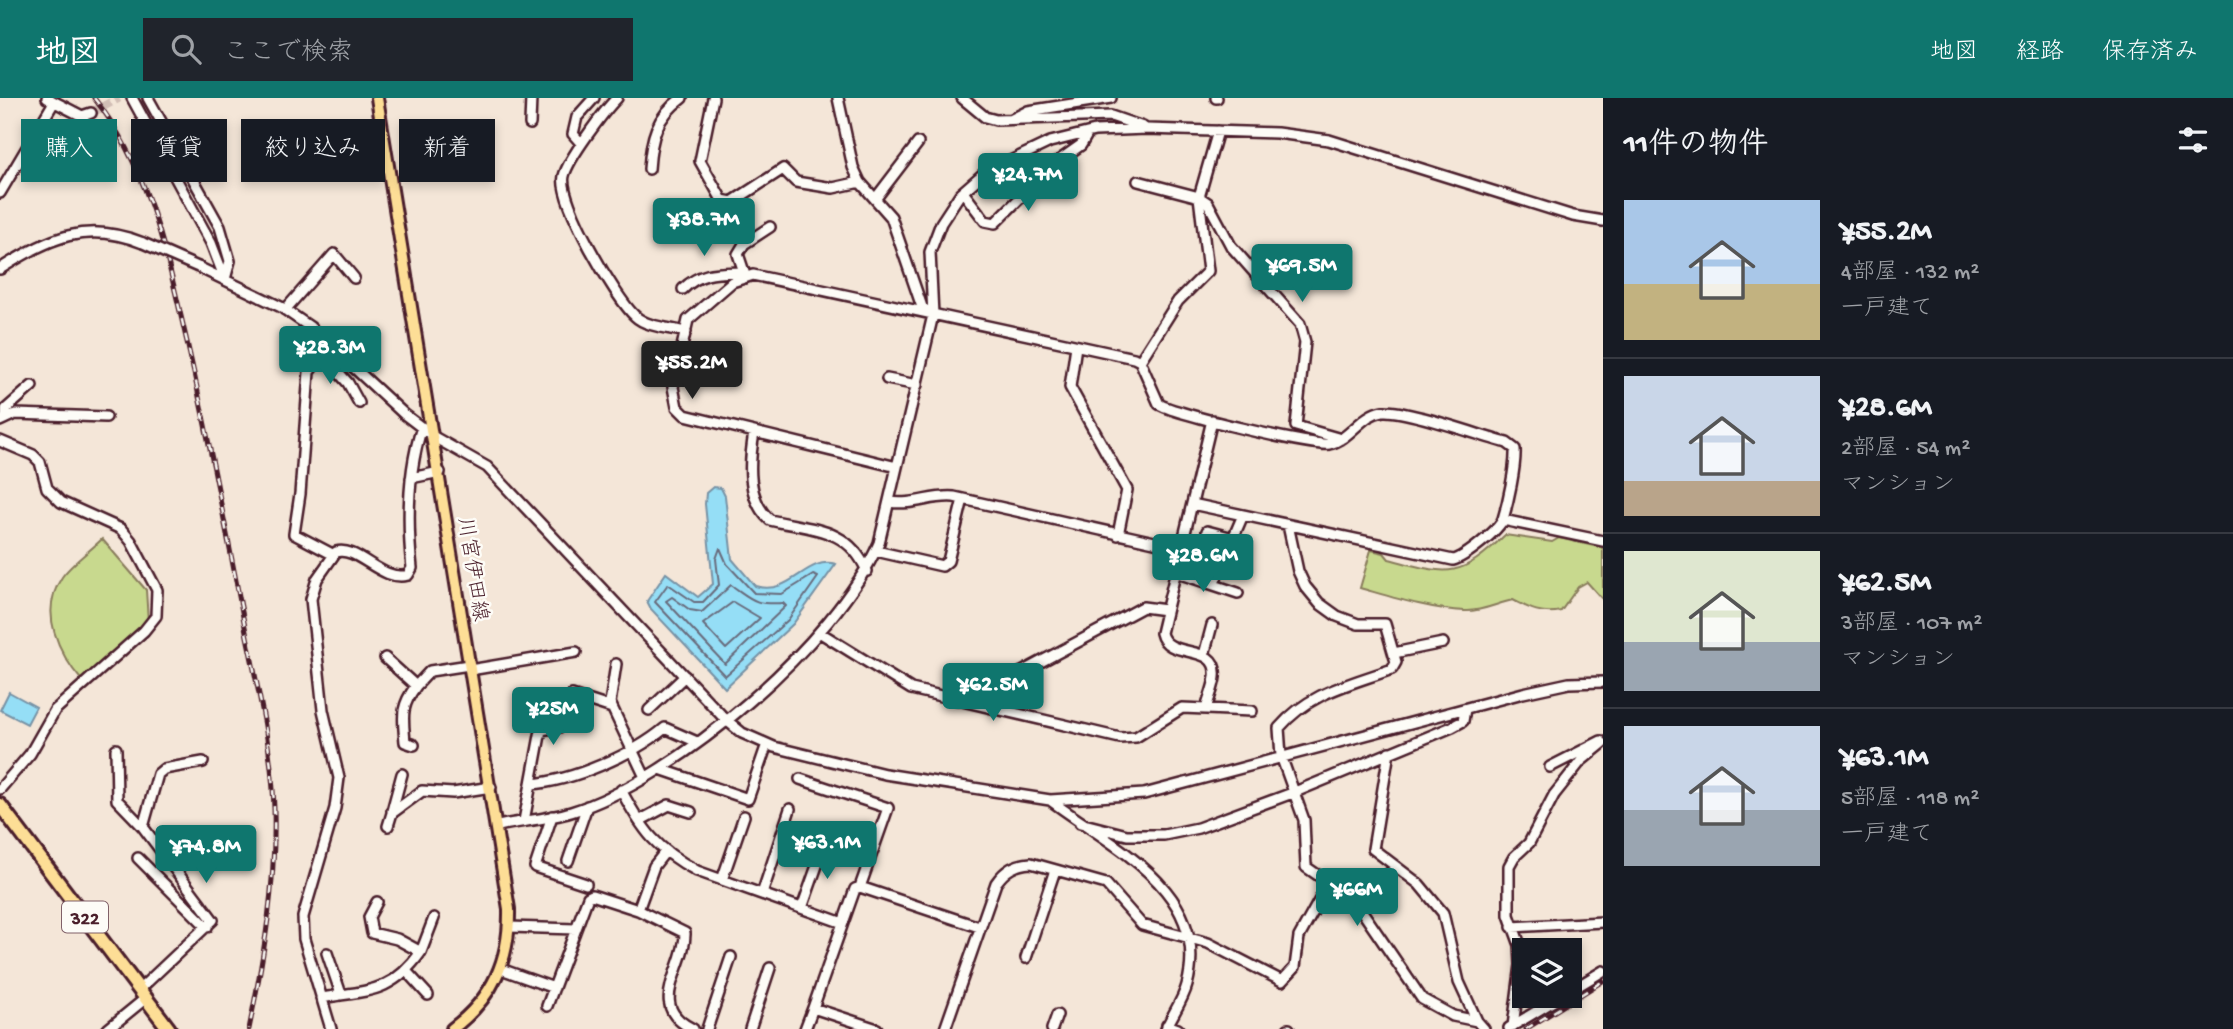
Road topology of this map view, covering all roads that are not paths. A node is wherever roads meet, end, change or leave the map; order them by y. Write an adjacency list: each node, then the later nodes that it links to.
1 (132, 98): 14 (street)
2 (148, 98): 15 (street)
3 (377, 98): 55 (main road, 川宮伊田線)
4 (531, 98): 17 (street)
5 (594, 98): 21 (street)
6 (617, 98): 21 (street)
7 (682, 98): 23 (street)
8 (713, 98): 27 (street)
9 (838, 98): 27 (street)
10 (962, 98): 16 (street)
11 (1111, 98): 16 (street)
12 (50, 100): 13 (street); 28 (street)
13 (91, 113)
14 (144, 119)
15 (159, 119)
16 (1010, 120): 18 (street)
17 (530, 124)
18 (1147, 128): 19 (street); 20 (street)
19 (1218, 131): 30 (street); 32 (street)
20 (1088, 133): 29 (street); 29 (street)
21 (580, 142): 41 (street)
22 (918, 142): 31 (street)
23 (649, 169)
24 (1138, 181): 30 (street)
25 (178, 182): 37 (street)
26 (194, 182): 37 (street)
27 (860, 182): 31 (street)
28 (0, 192)
29 (963, 192): 40 (street)
30 (1199, 197): 45 (street); 56 (street)
31 (876, 198): 40 (street)
32 (1603, 222)
33 (770, 227): 35 (street)
34 (0, 269): 37 (street, bridge)
35 (744, 273): 38 (street); 40 (street); 41 (street)
36 (354, 278): 39 (street)
37 (225, 279): 39 (street)
38 (683, 289)
39 (285, 310): 42 (street)
40 (933, 315): 43 (street); 47 (street)
41 (685, 332): 54 (street)
42 (330, 345): 44 (street); 53 (street)
43 (1076, 346): 45 (street); 68 (street)
44 (322, 354): 49 (street); 73 (street)
45 (1140, 361): 52 (street)
46 (887, 379): 47 (street)
47 (917, 385): 58 (street)
48 (32, 386): 51 (street)
49 (359, 403)
50 (107, 417): 51 (street)
51 (3, 419)
52 (1212, 420): 56 (street); 63 (street)
53 (422, 427): 55 (street); 60 (street)
54 (754, 433): 58 (street); 74 (street)
55 (434, 437): 59 (main road, 川宮伊田線); 88 (street)
56 (1341, 439): 65 (street)
57 (0, 442): 114 (street)
58 (897, 467): 62 (street)
59 (440, 472): 60 (street); 87 (main road, 川宮伊田線)
60 (411, 478): 73 (street)
61 (963, 499): 62 (street); 68 (street); 72 (street)
62 (889, 502): 72 (street)
63 (1192, 504): 64 (street); 71 (street)
64 (1243, 514): 66 (street); 69 (street)
65 (1503, 520): 66 (street); 70 (street)
66 (1288, 525): 83 (street)
67 (1208, 531): 69 (street)
68 (1118, 534): 71 (street)
69 (1233, 538): 76 (street)
70 (1603, 541)
71 (1181, 548): 75 (street)
72 (876, 551): 74 (street)
73 (334, 555): 168 (street)
74 (867, 571): 80 (street)
75 (1175, 572): 76 (street); 78 (street)
76 (1214, 583): 77 (street)
77 (1238, 593)
78 (1166, 610): 84 (street); 92 (street)
79 (1212, 625): 84 (street)
80 (819, 632): 92 (street); 97 (street)
81 (1443, 643): 83 (street)
82 (576, 652): 87 (street)
83 (1394, 653): 105 (street)
84 (1204, 655): 93 (street)
85 (385, 659): 90 (street)
86 (616, 663): 91 (street)
87 (469, 668): 90 (street); 113 (main road, 川宮伊田線)
88 (685, 676): 95 (street); 97 (street)
89 (1603, 682): 94 (street)
90 (416, 686): 101 (street)
91 (612, 708): 103 (street); 112 (street)
92 (996, 709): 93 (street)
93 (1206, 709): 96 (street)
94 (1465, 709): 104 (street); 105 (street)
95 (649, 710)
96 (1252, 711)
97 (725, 719): 98 (street); 100 (street)
98 (697, 742): 103 (street); 108 (street)
99 (1603, 742): 107 (street); 152 (street)
100 (767, 744): 108 (street); 117 (street)
101 (414, 745)
102 (117, 749): 130 (street)
103 (631, 749): 110 (street); 112 (street)
104 (1389, 752): 116 (street); 135 (street)
105 (1281, 756): 116 (street); 117 (street)
106 (203, 762): 130 (street)
107 (1550, 767)
108 (660, 769): 110 (street)
109 (402, 774): 122 (street)
110 (645, 778): 115 (street)
111 (800, 779): 140 (street)
112 (531, 784): 125 (street)
113 (491, 787): 122 (street); 128 (main road, 川宮伊田線)
114 (0, 789)
115 (621, 790): 119 (street); 126 (street)
116 (1295, 792): 127 (street); 138 (street)
117 (1050, 800): 127 (street)
118 (0, 805): 165 (highway, 322)
119 (587, 806): 123 (street); 134 (street)
120 (790, 810): 141 (street)
121 (691, 812): 126 (street)
122 (392, 813): 129 (street)
123 (552, 816): 125 (street); 139 (street)
124 (744, 816): 137 (street)
125 (524, 821): 128 (street)
126 (639, 821): 132 (street)
127 (1080, 823): 154 (street)
128 (498, 825): 150 (main road, 川宮伊田線)
129 (388, 826)
130 (143, 827): 149 (street)
131 (825, 844): 144 (street)
132 (665, 852): 137 (street); 145 (street)
133 (138, 858): 149 (street)
134 (568, 861)
135 (1396, 868): 142 (street); 173 (street)
136 (1055, 870): 151 (street); 154 (street); 158 (street)
137 (722, 880): 141 (street)
138 (1329, 883): 142 (street); 154 (street)
139 (586, 884)
140 (860, 887): 148 (street); 151 (street)
141 (762, 894): 144 (street)
142 (1349, 894): 173 (street)
143 (377, 902): 155 (street)
144 (802, 908): 148 (street)
145 (638, 910): 153 (street); 181 (street)
146 (434, 918): 155 (street)
147 (1603, 922): 152 (street)
148 (843, 923): 170 (street)
149 (207, 927): 165 (street)
150 (509, 927): 153 (street); 160 (main road, 川宮伊田線)
151 (979, 927): 186 (street)
152 (1512, 927): 176 (street)
153 (576, 929): 164 (street)
154 (1189, 940): 175 (street)
155 (421, 952): 162 (street)
156 (327, 953): 166 (street)
157 (731, 957): 182 (street)
158 (1026, 958)
159 (770, 968): 183 (street)
160 (501, 970): 164 (street); 180 (main road, 川宮伊田線)
161 (1603, 971): 163 (street)
162 (407, 972): 166 (street); 167 (street)
163 (1582, 984)
164 (554, 988): 169 (street)
165 (143, 994): 177 (street); 178 (highway, 322)
166 (341, 994): 168 (street)
167 (428, 995)
168 (321, 998): 179 (street)
169 (547, 1006)
170 (813, 1008): 174 (street); 184 (street)
171 (1542, 1008): 176 (street)
172 (1057, 1015): 187 (street)
173 (1477, 1021): 189 (street)
174 (855, 1026): 185 (street)
175 (1166, 1027): 188 (street)
176 (1510, 1027)
177 (108, 1029)
178 (169, 1029)
179 (331, 1029)
180 (452, 1029)
181 (693, 1029)
182 (707, 1029)
183 (750, 1029)
184 (805, 1029)
185 (877, 1029)
186 (945, 1029)
187 (1052, 1029)
188 (1178, 1029)
189 (1484, 1029)

